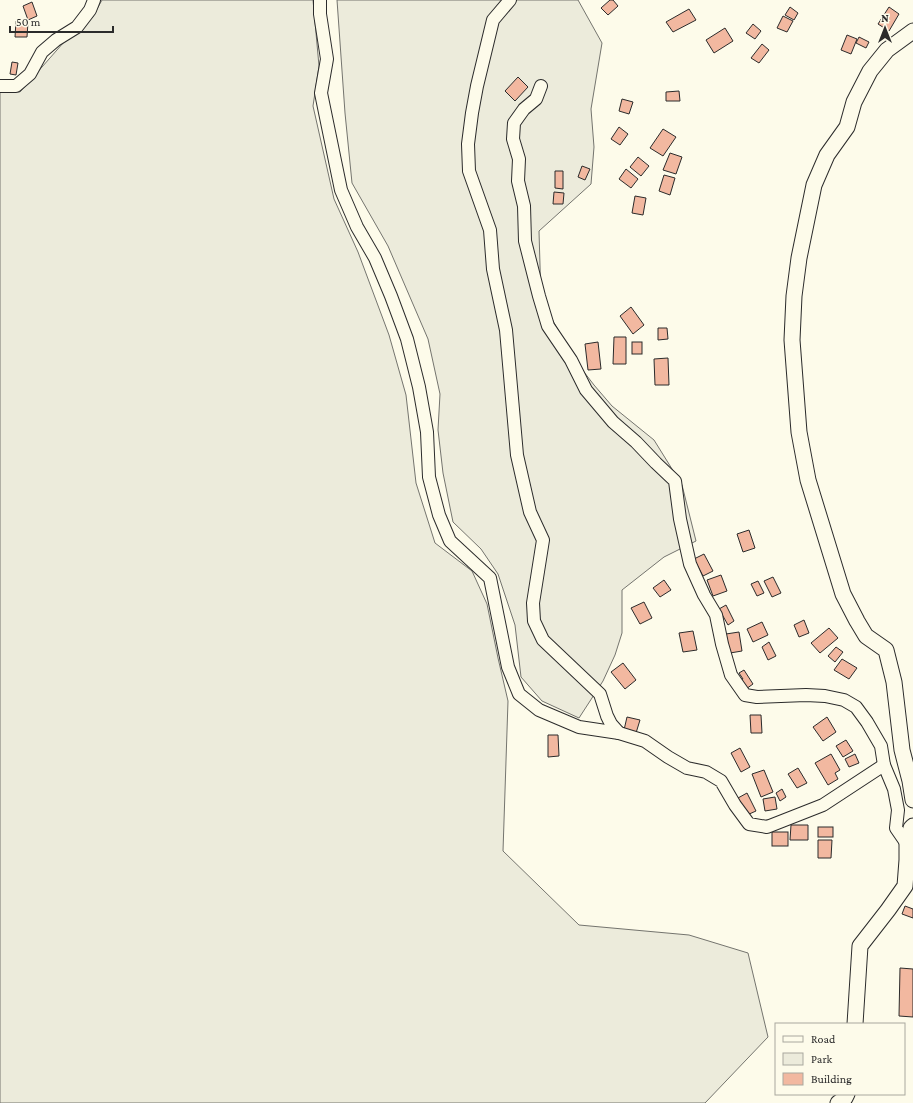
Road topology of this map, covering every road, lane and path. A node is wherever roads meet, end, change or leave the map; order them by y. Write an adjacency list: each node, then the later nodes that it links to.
1 (94, 0): 5 (street)
2 (320, 0): 7 (street)
3 (510, 0): 7 (street)
4 (913, 32): 9 (street)
5 (0, 86)
6 (541, 86): 8 (street)
7 (619, 733): 8 (street)
8 (884, 765): 11 (street)
9 (913, 800)
10 (913, 826): 11 (street)
11 (907, 844): 12 (street)
12 (855, 1023)
13 (846, 1095): 14 (street)
14 (838, 1103)

